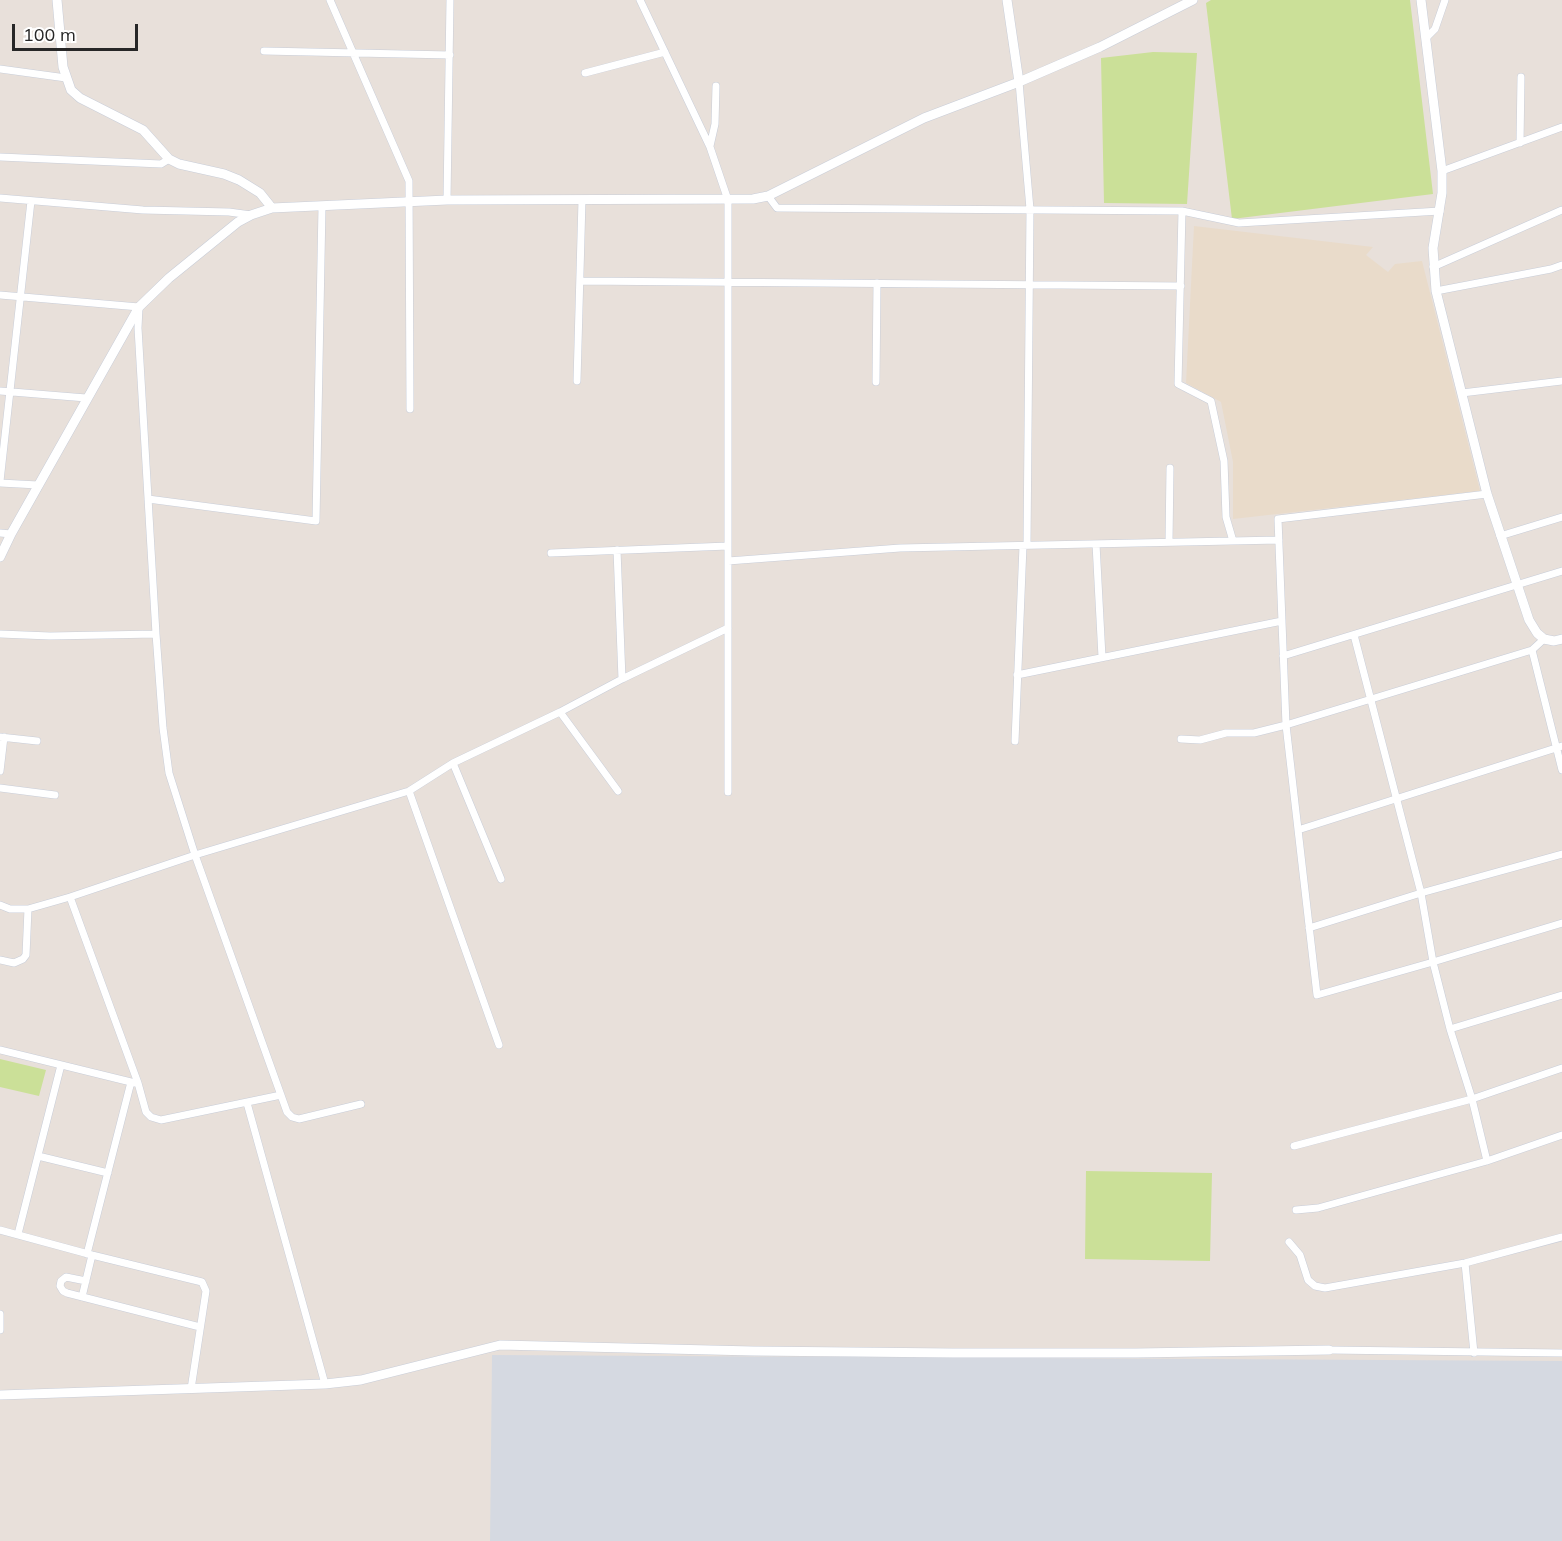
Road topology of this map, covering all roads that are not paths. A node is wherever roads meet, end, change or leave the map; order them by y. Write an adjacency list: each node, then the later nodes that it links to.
1 (57, 0): 17 (street)
2 (330, 0): 12 (street)
3 (450, 0): 13 (street)
4 (640, 0): 11 (street)
5 (1006, 0): 18 (street)
6 (1193, 0): 18 (street)
7 (1421, 0): 9 (street)
8 (1445, 0): 9 (street)
9 (1426, 38): 25 (street)
10 (264, 51): 12 (street)
11 (665, 52): 15 (street); 22 (street)
12 (354, 53): 13 (street); 32 (street)
13 (450, 55): 28 (street)
14 (0, 69): 17 (street)
15 (585, 73)
16 (1521, 77): 21 (street)
17 (66, 78): 24 (street)
18 (1018, 82): 26 (street); 35 (street)
19 (716, 86): 22 (street)
20 (1562, 127): 21 (street)
21 (1520, 143): 25 (street)
22 (710, 147): 30 (street)
23 (0, 157): 24 (street)
24 (169, 159): 34 (street)
25 (1442, 171): 38 (street)
26 (768, 195): 30 (street); 35 (street)
27 (0, 198): 31 (street)
28 (447, 200): 29 (street); 32 (street)
29 (582, 200): 30 (street); 44 (street)
30 (728, 200): 45 (street)
31 (31, 201): 39 (street); 51 (street)
32 (410, 202): 33 (street); 60 (street)
33 (322, 207): 34 (street); 65 (street)
34 (272, 208): 39 (street)
35 (1030, 209): 37 (street); 47 (street)
36 (1562, 210): 41 (street)
37 (1182, 211): 38 (street); 48 (street)
38 (1440, 211): 41 (street)
39 (251, 215): 52 (street)
40 (1562, 264): 42 (street)
41 (1433, 267): 49 (street)
42 (1551, 269): 43 (street); 49 (street)
43 (1562, 270)
44 (580, 281): 45 (street); 53 (street)
45 (728, 282): 46 (street); 75 (street)
46 (877, 283): 47 (street); 55 (street)
47 (1030, 285): 48 (street); 74 (street)
48 (1181, 286): 71 (street)
49 (1436, 291): 58 (street)
50 (0, 295): 51 (street)
51 (21, 297): 52 (street); 57 (street)
52 (139, 307): 59 (street); 65 (street)
53 (577, 381)
54 (1562, 381): 58 (street)
55 (876, 382)
56 (0, 391): 57 (street)
57 (10, 392): 59 (street); 62 (street)
58 (1462, 393): 64 (street)
59 (86, 399): 63 (street)
60 (410, 409)
61 (1170, 468): 72 (street)
62 (0, 482): 63 (street)
63 (38, 485): 68 (street)
64 (1487, 494): 69 (street); 70 (street)
65 (148, 499): 85 (street)
66 (1562, 517): 69 (street)
67 (0, 533): 68 (street)
68 (11, 534): 78 (street)
69 (1500, 536): 81 (street)
70 (1279, 540): 71 (street); 82 (street)
71 (1233, 541): 72 (street)
72 (1169, 542): 73 (street)
73 (1096, 544): 74 (street); 91 (street)
74 (1025, 545): 79 (street); 92 (street)
75 (728, 546): 76 (street); 79 (street)
76 (617, 550): 77 (street); 93 (street)
77 (551, 553)
78 (0, 557)
79 (728, 561): 83 (street)
80 (1562, 571): 81 (street)
81 (1517, 586): 86 (street); 87 (street)
82 (1282, 621): 90 (street); 91 (street)
83 (728, 628): 93 (street); 108 (street)
84 (0, 634): 85 (street)
85 (156, 634): 113 (street)
86 (1354, 635): 90 (street); 94 (street)
87 (1544, 639): 88 (street); 89 (street)
88 (1562, 639)
89 (1532, 650): 94 (street); 101 (street)
90 (1283, 656): 96 (street)
91 (1102, 657): 92 (street)
92 (1017, 675): 100 (street)
93 (622, 679): 95 (street)
94 (1371, 700): 96 (street); 110 (street)
95 (560, 712): 102 (street); 107 (street)
96 (1286, 725): 98 (street); 111 (street)
97 (2, 737): 99 (street); 104 (street)
98 (1181, 739)
99 (37, 741)
100 (1015, 741)
101 (1559, 747): 103 (street); 110 (street)
102 (453, 764): 106 (street); 114 (street)
103 (1562, 770)
104 (0, 771)
105 (0, 788): 109 (street)
106 (409, 790): 113 (street); 125 (street)
107 (618, 791)
108 (728, 792)
109 (55, 795)
110 (1396, 799): 111 (street); 115 (street)
111 (1298, 830): 120 (street)
112 (1562, 854): 115 (street)
113 (195, 855): 116 (street); 130 (street)
114 (501, 879)
115 (1421, 893): 120 (street); 122 (street)
116 (70, 897): 118 (street); 129 (street)
117 (0, 905): 118 (street)
118 (28, 909): 121 (street)
119 (1562, 923): 122 (street)
120 (1309, 928): 122 (street)
121 (0, 960)
122 (1433, 962): 124 (street)
123 (1562, 995): 124 (street)
124 (1450, 1029): 131 (street)
125 (499, 1046)
126 (0, 1050): 127 (street)
127 (61, 1065): 129 (street); 136 (street)
128 (1562, 1068): 131 (street)
129 (135, 1082): 132 (street); 138 (street)
130 (281, 1095): 132 (street); 133 (street)
131 (1472, 1099): 135 (street); 137 (street)
132 (247, 1103): 154 (street)
133 (361, 1104)
134 (1562, 1135): 137 (street)
135 (1294, 1146)
136 (38, 1156): 138 (street); 141 (street)
137 (1487, 1161): 139 (street)
138 (108, 1173): 144 (street)
139 (1296, 1210)
140 (0, 1230): 141 (street)
141 (18, 1234): 144 (street)
142 (1562, 1237): 145 (street)
143 (1289, 1242): 145 (street)
144 (90, 1255): 146 (street); 149 (street)
145 (1465, 1263): 152 (street)
146 (86, 1281): 147 (street); 147 (street)
147 (82, 1297): 149 (street)
148 (0, 1314): 150 (street)
149 (200, 1327): 155 (street)
150 (0, 1330)
151 (1329, 1350): 152 (street); 154 (street)
152 (1474, 1353): 153 (street)
153 (1562, 1353)
154 (325, 1384): 155 (street)
155 (191, 1389): 156 (street)
156 (0, 1395)

